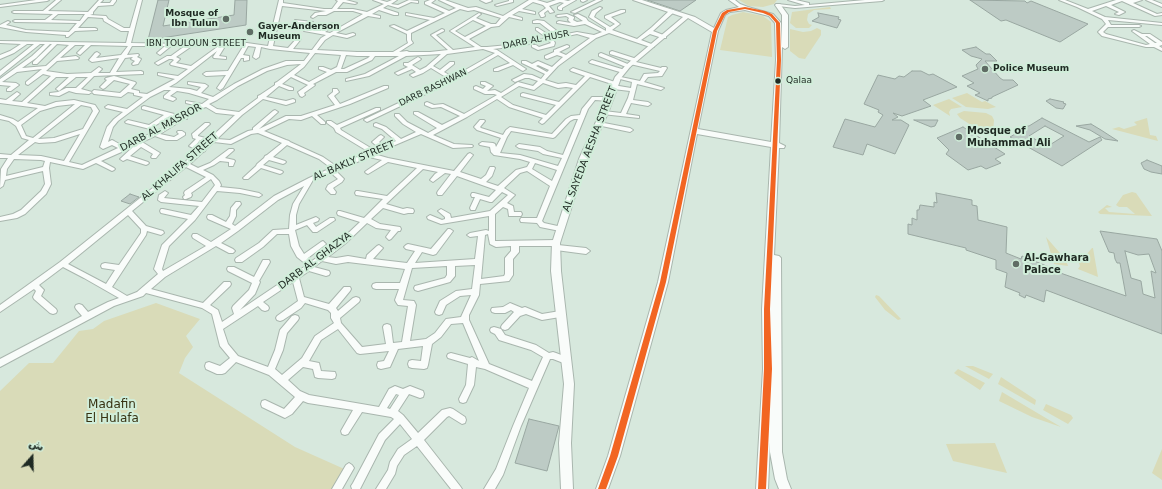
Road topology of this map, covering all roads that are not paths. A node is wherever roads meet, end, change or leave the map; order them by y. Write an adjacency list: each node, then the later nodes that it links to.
1 (47, 0): 21 (street)
2 (59, 0): 57 (street)
3 (140, 0): 96 (street)
4 (340, 0): 31 (street); 52 (street)
5 (375, 0): 35 (street)
6 (395, 0): 32 (street); 35 (street, AL KHALIFA STREET)
7 (433, 0): 58 (street)
8 (441, 0): 23 (street)
9 (482, 0): 24 (street)
10 (511, 0): 36 (street)
11 (532, 0): 41 (street); 49 (street)
12 (574, 0): 33 (street)
13 (600, 0): 46 (street)
14 (636, 0): 55 (main road)
15 (732, 0): 51 (main road)
16 (790, 0): 37 (street)
17 (882, 0): 25 (street)
18 (1061, 0): 53 (street)
19 (1140, 0): 26 (street)
20 (1148, 0): 42 (street)
21 (39, 1): 34 (street); 40 (street)
22 (114, 1): 27 (street)
23 (450, 1): 45 (street)
24 (490, 1)
25 (859, 1): 37 (street)
26 (1124, 1): 38 (street); 48 (street)
27 (99, 2): 70 (street)
28 (281, 2): 52 (street); 137 (street)
29 (416, 2): 35 (street)
30 (779, 2): 37 (street); 51 (main road); 318 (main road)
31 (355, 3)
32 (404, 3)
33 (568, 3): 41 (street); 50 (street)
34 (14, 4): 39 (street); 54 (street)
35 (387, 4): 44 (street, AL KHALIFA STREET)
36 (497, 5)
37 (817, 5)
38 (1108, 5): 53 (street); 68 (street)
39 (0, 6)
40 (36, 6)
41 (547, 6): 59 (street); 72 (street)
42 (1162, 6)
43 (1154, 7): 48 (street)
44 (379, 8): 64 (street, AL KHALIFA STREET); 65 (street)
45 (461, 8): 58 (street); 76 (street)
46 (582, 8): 63 (street); 87 (street)
47 (600, 8): 63 (street)
48 (1141, 8): 69 (street)
49 (518, 9): 62 (street); 76 (street)
50 (560, 9)
51 (750, 9): 100 (main road); 318 (main road)
52 (332, 10): 64 (street); 74 (street)
53 (1089, 10): 78 (street)
54 (7, 11)
55 (672, 11): 73 (main road); 104 (street)
56 (14, 12): 57 (street)
57 (45, 12): 61 (street)
58 (451, 12): 71 (street); 81 (street)
59 (552, 12)
60 (623, 12): 99 (street)
61 (57, 13): 70 (street); 82 (street)
62 (532, 13)
63 (593, 13): 99 (street)
64 (368, 14): 75 (street); 106 (street, AL KHALIFA STREET)
65 (396, 14)
66 (408, 14): 81 (street)
67 (479, 14): 77 (street)
68 (1117, 14)
69 (1162, 14)
70 (89, 15): 85 (street); 96 (street)
71 (459, 15)
72 (543, 16)
73 (687, 16): 100 (main road); 112 (main road, AL SAYEDA AESHA STREET)
74 (313, 17)
75 (378, 17)
76 (506, 17): 79 (street); 92 (street)
77 (473, 18): 92 (street); 115 (street)
78 (1104, 18): 90 (street); 93 (street)
79 (520, 19)
80 (15, 20): 82 (street)
81 (435, 20): 107 (street)
82 (47, 21): 85 (street)
83 (297, 21): 103 (street)
84 (0, 22): 102 (street)
85 (82, 22): 102 (street)
86 (535, 22): 110 (street)
87 (586, 22): 89 (street); 99 (street)
88 (332, 24): 103 (street)
89 (577, 24): 89 (street)
90 (1162, 24)
91 (392, 26): 107 (street)
92 (490, 26): 115 (street)
93 (1108, 26): 94 (street); 135 (street)
94 (1140, 26)
95 (95, 29): 102 (street)
96 (132, 29): 125 (street)
97 (538, 29): 113 (street)
98 (442, 30): 143 (street)
99 (608, 31): 111 (street); 117 (street)
100 (715, 31): 300 (main road)
101 (1134, 31): 135 (street)
102 (72, 32): 122 (street)
103 (321, 32): 106 (street)
104 (650, 32): 112 (street); 117 (street)
105 (1152, 32): 116 (street)
106 (331, 33): 108 (street); 142 (street, AL KHALIFA STREET)
107 (408, 33): 147 (street)
108 (353, 34)
109 (1144, 35): 127 (street)
110 (561, 36): 111 (street, DARB AL HUSR); 113 (street, DARB AL HUSR)
111 (594, 37): 162 (street)
112 (664, 37): 134 (main road, AL SAYEDA AESHA STREET)
113 (550, 38): 132 (street); 136 (street, DARB AL HUSR)
114 (298, 39): 140 (street)
115 (465, 39): 138 (street)
116 (1162, 39)
117 (637, 41): 134 (street)
118 (0, 42): 119 (street, IBN TOULOUN STREET)
119 (25, 43): 120 (street, IBN TOULOUN STREET); 160 (street)
120 (38, 43): 121 (street, IBN TOULOUN STREET); 196 (street)
121 (49, 43): 122 (street, IBN TOULOUN STREET); 188 (street)
122 (59, 43): 123 (street, IBN TOULOUN STREET); 177 (street)
123 (74, 43): 124 (street, IBN TOULOUN STREET); 167 (street)
124 (90, 44): 125 (street, IBN TOULOUN STREET); 145 (street)
125 (129, 44): 128 (street, IBN TOULOUN STREET); 157 (street)
126 (247, 44): 130 (street, IBN TOULOUN STREET); 131 (street, IBN TOULOUN STREET); 158 (street)
127 (1162, 44): 135 (street)
128 (169, 45): 129 (street, IBN TOULOUN STREET); 146 (street)
129 (190, 45): 130 (street, IBN TOULOUN STREET); 164 (street)
130 (222, 45): 165 (street); 182 (street)
131 (258, 46): 137 (street, IBN TOULOUN STREET); 159 (street)
132 (534, 46)
133 (567, 46): 150 (street)
134 (652, 46): 195 (main road, AL SAYEDA AESHA STREET)
135 (1155, 46): 141 (street)
136 (504, 47): 139 (street, DARB AL HUSR); 144 (street)
137 (270, 48): 140 (street, IBN TOULOUN STREET)
138 (480, 48): 139 (street, IBN TOULOUN STREET); 143 (street, IBN TOULOUN STREET)
139 (487, 49): 155 (street)
140 (289, 50): 142 (street, IBN TOULOUN STREET)
141 (1162, 50)
142 (313, 51): 153 (street, IBN TOULOUN STREET); 169 (street, AL KHALIFA STREET)
143 (453, 52): 149 (street, IBN TOULOUN STREET)
144 (511, 52)
145 (80, 53)
146 (160, 53)
147 (394, 53): 148 (street, IBN TOULOUN STREET); 154 (street, IBN TOULOUN STREET)
148 (407, 53): 149 (street, IBN TOULOUN STREET); 215 (street)
149 (445, 53): 179 (street)
150 (557, 53): 161 (street); 162 (street)
151 (612, 53): 195 (street)
152 (97, 54): 157 (street)
153 (344, 54): 154 (street, IBN TOULOUN STREET); 191 (street)
154 (374, 54): 191 (street)
155 (498, 54): 170 (street); 213 (street, DARB RASHWAN)
156 (601, 55): 173 (street)
157 (124, 56): 175 (street); 209 (street)
158 (239, 56): 168 (street); 198 (street)
159 (256, 56)
160 (0, 57)
161 (547, 57)
162 (567, 57): 187 (street)
163 (76, 58): 167 (street)
164 (171, 58): 174 (street); 182 (street)
165 (224, 58)
166 (418, 59): 178 (street)
167 (56, 60): 181 (street)
168 (246, 60)
169 (305, 62): 205 (street, AL KHALIFA STREET); 250 (street, DARB AL MASROR)
170 (513, 62): 186 (street); 189 (street)
171 (524, 62): 180 (street)
172 (592, 62): 184 (street)
173 (618, 62): 184 (street); 195 (street)
174 (158, 63)
175 (135, 64)
176 (452, 64): 194 (street)
177 (31, 65)
178 (409, 65): 193 (street); 201 (street)
179 (430, 66): 193 (street); 194 (street)
180 (531, 66): 187 (street); 202 (street)
181 (48, 67): 188 (street); 192 (street)
182 (192, 68): 210 (street)
183 (321, 68): 191 (street)
184 (611, 68): 195 (street); 211 (street)
185 (99, 69): 204 (street)
186 (523, 69)
187 (552, 69): 202 (street)
188 (17, 70): 218 (street)
189 (496, 70)
190 (573, 70): 207 (street)
191 (333, 71): 220 (street)
192 (42, 72): 203 (street); 214 (street)
193 (421, 72): 206 (street)
194 (440, 72): 213 (street)
195 (623, 72): 211 (street); 222 (street); 222 (street); 236 (street); 251 (main road, AL SAYEDA AESHA STREET)
196 (0, 73)
197 (141, 73): 209 (street)
198 (228, 73): 200 (street); 228 (street)
199 (160, 74): 210 (street)
200 (206, 74)
201 (398, 74)
202 (548, 74): 217 (street)
203 (54, 75): 208 (street); 259 (street)
204 (93, 75): 208 (street); 209 (street); 237 (street)
205 (290, 75): 220 (street); 223 (street, AL KHALIFA STREET)
206 (412, 75)
207 (589, 75): 211 (street); 226 (street)
208 (74, 76): 232 (street)
209 (112, 76): 212 (street); 224 (street); 239 (street)
210 (179, 78): 227 (street)
211 (601, 78)
212 (98, 79)
213 (453, 79): 269 (street, DARB RASHWAN)
214 (28, 80)
215 (348, 80)
216 (515, 80): 217 (street)
217 (542, 81): 226 (street); 246 (street)
218 (0, 82): 234 (street)
219 (190, 83): 240 (street)
220 (310, 83): 244 (street)
221 (483, 83): 238 (street)
222 (638, 83): 231 (street); 236 (street)
223 (277, 84): 229 (street); 247 (street, AL KHALIFA STREET)
224 (103, 87)
225 (386, 87): 265 (street)
226 (577, 87): 261 (street)
227 (164, 88): 233 (street); 245 (street)
228 (220, 88)
229 (291, 88)
230 (476, 88): 238 (street)
231 (661, 88)
232 (59, 89)
233 (176, 89): 240 (street); 249 (street)
234 (9, 90)
235 (335, 90): 265 (street)
236 (633, 90): 252 (street)
237 (76, 91): 239 (street); 242 (street)
238 (484, 91): 246 (street)
239 (124, 92): 245 (street)
240 (198, 93): 250 (street)
241 (17, 94): 255 (street)
242 (52, 94)
243 (523, 94): 261 (street)
244 (302, 95)
245 (148, 96): 270 (street)
246 (499, 96): 257 (street); 282 (street)
247 (260, 97): 254 (street); 278 (street, AL KHALIFA STREET)
248 (510, 98): 257 (street)
249 (173, 99)
250 (215, 99): 262 (street, DARB AL MASROR)
251 (609, 99): 274 (main road, AL SAYEDA AESHA STREET); 284 (street)
252 (630, 100): 263 (street); 281 (street)
253 (0, 101): 255 (street)
254 (293, 101)
255 (7, 102): 259 (street)
256 (188, 102): 262 (street)
257 (504, 102): 289 (street)
258 (80, 103): 266 (street); 297 (street); 309 (street)
259 (22, 104): 266 (street)
260 (428, 104): 282 (street)
261 (559, 104): 289 (street)
262 (205, 105): 277 (street, DARB AL MASROR); 278 (street)
263 (644, 105)
264 (168, 106): 272 (street)
265 (339, 106): 279 (street)
266 (44, 107): 293 (street)
267 (108, 107): 270 (street)
268 (144, 108): 272 (street)
269 (379, 109): 287 (street, DARB RASHWAN); 295 (street)
270 (127, 111): 319 (street)
271 (184, 111): 277 (street)
272 (160, 112): 276 (street)
273 (275, 112): 302 (street)
274 (604, 112): 281 (street); 292 (main road, AL SAYEDA AESHA STREET)
275 (416, 113): 296 (street)
276 (169, 114): 286 (street); 290 (street)
277 (192, 114): 286 (street, DARB AL MASROR)
278 (240, 114): 311 (street, AL KHALIFA STREET)
279 (312, 114): 295 (street); 299 (street)
280 (397, 115): 303 (street)
281 (623, 115): 285 (street)
282 (465, 116): 296 (street)
283 (0, 117): 293 (street)
284 (581, 117): 304 (street); 331 (street)
285 (637, 117)
286 (185, 118): 305 (street, DARB AL MASROR)
287 (367, 120)
288 (482, 121): 308 (street)
289 (543, 121): 304 (street)
290 (128, 122)
291 (207, 124): 311 (street)
292 (599, 124): 298 (street); 397 (main road, AL SAYEDA AESHA STREET)
293 (18, 125): 309 (street)
294 (376, 125): 312 (street)
295 (337, 127): 323 (street)
296 (442, 128): 306 (street)
297 (85, 130): 309 (street); 336 (street)
298 (630, 130)
299 (259, 131): 302 (street); 313 (street)
300 (695, 131): 318 (main road); 504 (main road)
301 (180, 132): 305 (street)
302 (250, 132): 311 (street)
303 (420, 132): 306 (street); 312 (street, AL BAKLY STREET)
304 (532, 133): 308 (street)
305 (155, 134): 314 (street, DARB AL MASROR)
306 (428, 135): 316 (street)
307 (381, 137): 320 (street)
308 (504, 137): 325 (street)
309 (33, 140): 329 (street)
310 (197, 141): 321 (street)
311 (212, 141): 321 (street, AL KHALIFA STREET)
312 (400, 141): 320 (street, AL BAKLY STREET)
313 (287, 142): 330 (street); 347 (street)
314 (139, 143): 319 (street, DARB AL MASROR); 328 (street); 338 (street)
315 (482, 144): 325 (street)
316 (470, 146)
317 (520, 146): 324 (street)
318 (778, 146): 505 (main road); 506 (main road)
319 (124, 148): 335 (street, DARB AL MASROR)
320 (383, 148): 323 (street, AL BAKLY STREET)
321 (203, 150): 340 (street, AL KHALIFA STREET)
322 (231, 150): 332 (street)
323 (370, 153): 334 (street); 347 (street, AL BAKLY STREET)
324 (545, 153): 331 (street); 339 (street)
325 (496, 154): 339 (street)
326 (470, 155): 354 (street)
327 (0, 156): 329 (street, DARB AL MASROR)
328 (154, 156)
329 (12, 157): 333 (street, DARB AL MASROR); 357 (street)
330 (267, 157): 337 (street); 342 (street)
331 (566, 157): 348 (street)
332 (221, 159): 341 (street); 349 (street)
333 (48, 160): 336 (street, DARB AL MASROR); 344 (street)
334 (387, 160): 343 (street); 353 (street)
335 (96, 161): 336 (street, DARB AL MASROR); 346 (street)
336 (66, 162)
337 (283, 162)
338 (146, 163)
339 (536, 163): 348 (street); 350 (street)
340 (186, 164): 349 (street); 377 (street, AL KHALIFA STREET)
341 (231, 165)
342 (260, 166): 352 (street); 356 (street)
343 (420, 167): 351 (street); 371 (street, DARB AL GHAZYA)
344 (46, 168): 357 (street); 386 (street)
345 (492, 168): 360 (street)
346 (112, 169)
347 (333, 169): 358 (street, AL BAKLY STREET); 365 (street)
348 (561, 169): 361 (street)
349 (198, 170): 355 (street)
350 (528, 170): 361 (street); 363 (street)
351 (444, 171): 354 (street); 359 (street)
352 (280, 172)
353 (368, 172)
354 (455, 173): 360 (street); 368 (street)
355 (211, 176): 364 (street); 370 (street)
356 (246, 178)
357 (1, 179): 362 (street)
358 (311, 179): 398 (street, AL BAKLY STREET); 399 (street)
359 (433, 180)
360 (482, 182): 363 (street)
361 (553, 185): 392 (street)
362 (0, 186)
363 (500, 188): 374 (street); 376 (street)
364 (216, 189): 369 (street); 372 (street)
365 (333, 192)
366 (165, 193): 372 (street)
367 (358, 193): 371 (street)
368 (440, 193)
369 (259, 195)
370 (186, 198)
371 (389, 198): 375 (street, DARB AL GHAZYA)
372 (204, 204): 383 (street)
373 (238, 204): 394 (street)
374 (502, 204): 382 (street); 392 (street)
375 (382, 205): 379 (street); 389 (street, DARB AL GHAZYA)
376 (473, 208)
377 (128, 211): 395 (street); 422 (street, AL KHALIFA STREET)
378 (163, 211): 383 (street)
379 (411, 211)
380 (441, 211): 391 (street)
381 (340, 212): 389 (street)
382 (492, 213): 391 (street); 401 (street)
383 (193, 218): 430 (street)
384 (210, 218): 394 (street)
385 (430, 218): 391 (street)
386 (0, 219)
387 (316, 219): 393 (street)
388 (332, 220): 393 (street)
389 (367, 220): 396 (street); 417 (street, DARB AL GHAZYA)
390 (396, 220): 396 (street)
391 (444, 221)
392 (539, 221): 397 (street)
393 (308, 222): 399 (street)
394 (228, 225): 398 (street)
395 (144, 228): 402 (street); 427 (street)
396 (395, 228): 406 (street)
397 (560, 228): 410 (main road, AL SAYEDA AESHA STREET)
398 (236, 229): 407 (street, AL BAKLY STREET)
399 (292, 230): 416 (street); 418 (street)
400 (450, 231): 413 (street)
401 (492, 231): 403 (street); 409 (street)
402 (161, 233)
403 (482, 233): 404 (street); 421 (street)
404 (470, 235)
405 (195, 236): 407 (street)
406 (389, 237)
407 (214, 244): 414 (street); 430 (street, AL BAKLY STREET)
408 (323, 244): 416 (street)
409 (515, 244): 410 (street); 433 (street)
410 (556, 245): 415 (street); 456 (main road, AL SAYEDA AESHA STREET)
411 (408, 247): 413 (street)
412 (379, 248): 420 (street)
413 (420, 250): 426 (street)
414 (231, 251)
415 (586, 251)
416 (303, 258): 425 (street)
417 (322, 258): 420 (street); 425 (street, DARB AL GHAZYA)
418 (239, 260)
419 (266, 262): 432 (street)
420 (368, 262): 426 (street)
421 (478, 262): 423 (street); 433 (street)
422 (63, 264): 435 (street, AL KHALIFA STREET); 438 (street)
423 (450, 264): 426 (street); 439 (street)
424 (105, 266): 427 (street)
425 (310, 266): 429 (street); 431 (street, DARB AL GHAZYA)
426 (409, 266): 437 (street)
427 (121, 268): 438 (street)
428 (231, 269): 432 (street)
429 (326, 273)
430 (162, 275): 441 (street, AL BAKLY STREET)
431 (295, 277): 444 (street); 446 (street, DARB AL GHAZYA)
432 (255, 281): 457 (street)
433 (476, 282): 442 (street)
434 (227, 284): 447 (street)
435 (34, 285): 451 (street, AL KHALIFA STREET); 453 (street)
436 (376, 286): 437 (street)
437 (403, 286): 468 (street)
438 (108, 287): 443 (street)
439 (418, 288)
440 (347, 289): 450 (street)
441 (146, 290): 443 (street, AL BAKLY STREET); 447 (street)
442 (475, 292): 454 (street); 461 (street)
443 (126, 299): 458 (street, AL BAKLY STREET)
444 (303, 300): 450 (street); 459 (street)
445 (356, 300): 462 (street)
446 (258, 302): 449 (street); 457 (street, DARB AL GHAZYA)
447 (204, 306): 465 (street)
448 (79, 307): 458 (street)
449 (265, 308)
450 (331, 308): 462 (street)
451 (0, 309)
452 (495, 310): 455 (street)
453 (53, 311)
454 (439, 312)
455 (522, 312): 456 (street); 464 (street)
456 (560, 314): 473 (main road, AL SAYEDA AESHA STREET)
457 (238, 315): 465 (street, DARB AL GHAZYA)
458 (87, 316): 475 (street, AL BAKLY STREET)
459 (280, 318)
460 (295, 318): 481 (street)
461 (466, 320): 467 (street); 480 (street)
462 (336, 321): 469 (street); 476 (street)
463 (387, 327): 469 (street)
464 (505, 327)
465 (219, 328): 472 (street)
466 (494, 330): 471 (street)
467 (428, 342): 468 (street); 477 (street)
468 (406, 344): 469 (street)
469 (393, 346): 478 (street)
470 (451, 356): 474 (street)
471 (548, 356): 473 (street); 484 (street)
472 (235, 358): 479 (street); 481 (street)
473 (566, 360): 503 (main road, AL SAYEDA AESHA STREET)
474 (472, 362): 480 (street); 488 (street)
475 (0, 363)
476 (299, 363): 482 (street); 483 (street)
477 (412, 364)
478 (381, 365)
479 (209, 366)
480 (486, 366): 484 (street)
481 (270, 371): 483 (street)
482 (332, 375)
483 (282, 380): 487 (street)
484 (534, 386): 502 (street)
485 (401, 392): 491 (street)
486 (420, 394): 492 (street)
487 (302, 396): 489 (street); 490 (street)
488 (463, 398)
489 (265, 404)
490 (360, 408): 491 (street); 495 (street)
491 (381, 411): 492 (street)
492 (392, 413): 493 (street)
493 (400, 418): 496 (street); 498 (street)
494 (462, 420): 496 (street)
495 (345, 430)
496 (419, 440): 499 (street); 501 (street)
497 (349, 468): 500 (street)
498 (356, 486)
499 (456, 488)
500 (337, 489)
501 (381, 489)
502 (489, 489)
503 (567, 489)
504 (602, 489)
505 (762, 489)
506 (785, 489)

